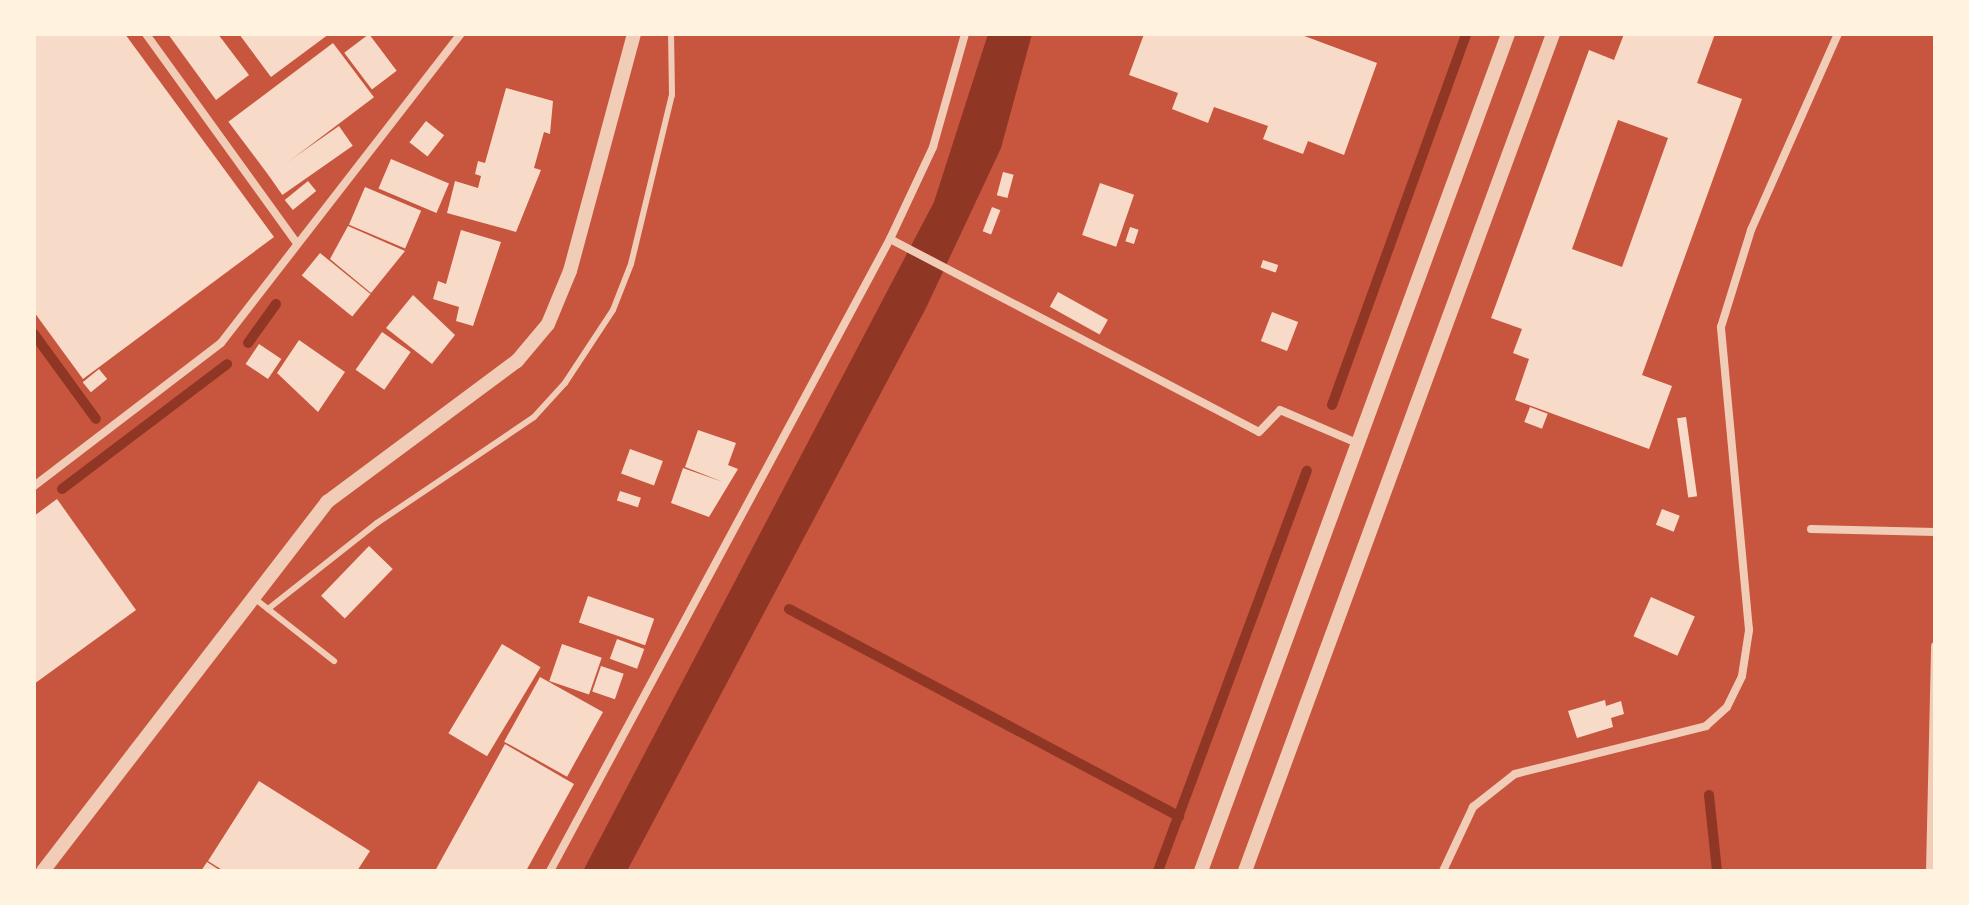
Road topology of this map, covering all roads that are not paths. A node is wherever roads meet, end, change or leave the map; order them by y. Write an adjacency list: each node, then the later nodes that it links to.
1 (146, 34): 10 (street)
2 (461, 34): 10 (street)
3 (634, 34): 15 (street)
4 (671, 34): 16 (lane)
5 (965, 34): 9 (street)
6 (1508, 34): 11 (street)
7 (1553, 34): 22 (street)
8 (1838, 34): 23 (street)
9 (890, 239): 11 (street); 20 (street)
10 (297, 243): 12 (street)
11 (1357, 443): 21 (street)
12 (34, 486)
13 (1811, 529): 14 (street)
14 (1935, 532)
15 (251, 596): 16 (lane); 19 (street)
16 (268, 609): 18 (lane)
17 (1935, 646): 24 (street)
18 (334, 661)
19 (43, 871)
20 (550, 871)
21 (1201, 871)
22 (1245, 871)
23 (1443, 871)
24 (1930, 871)

